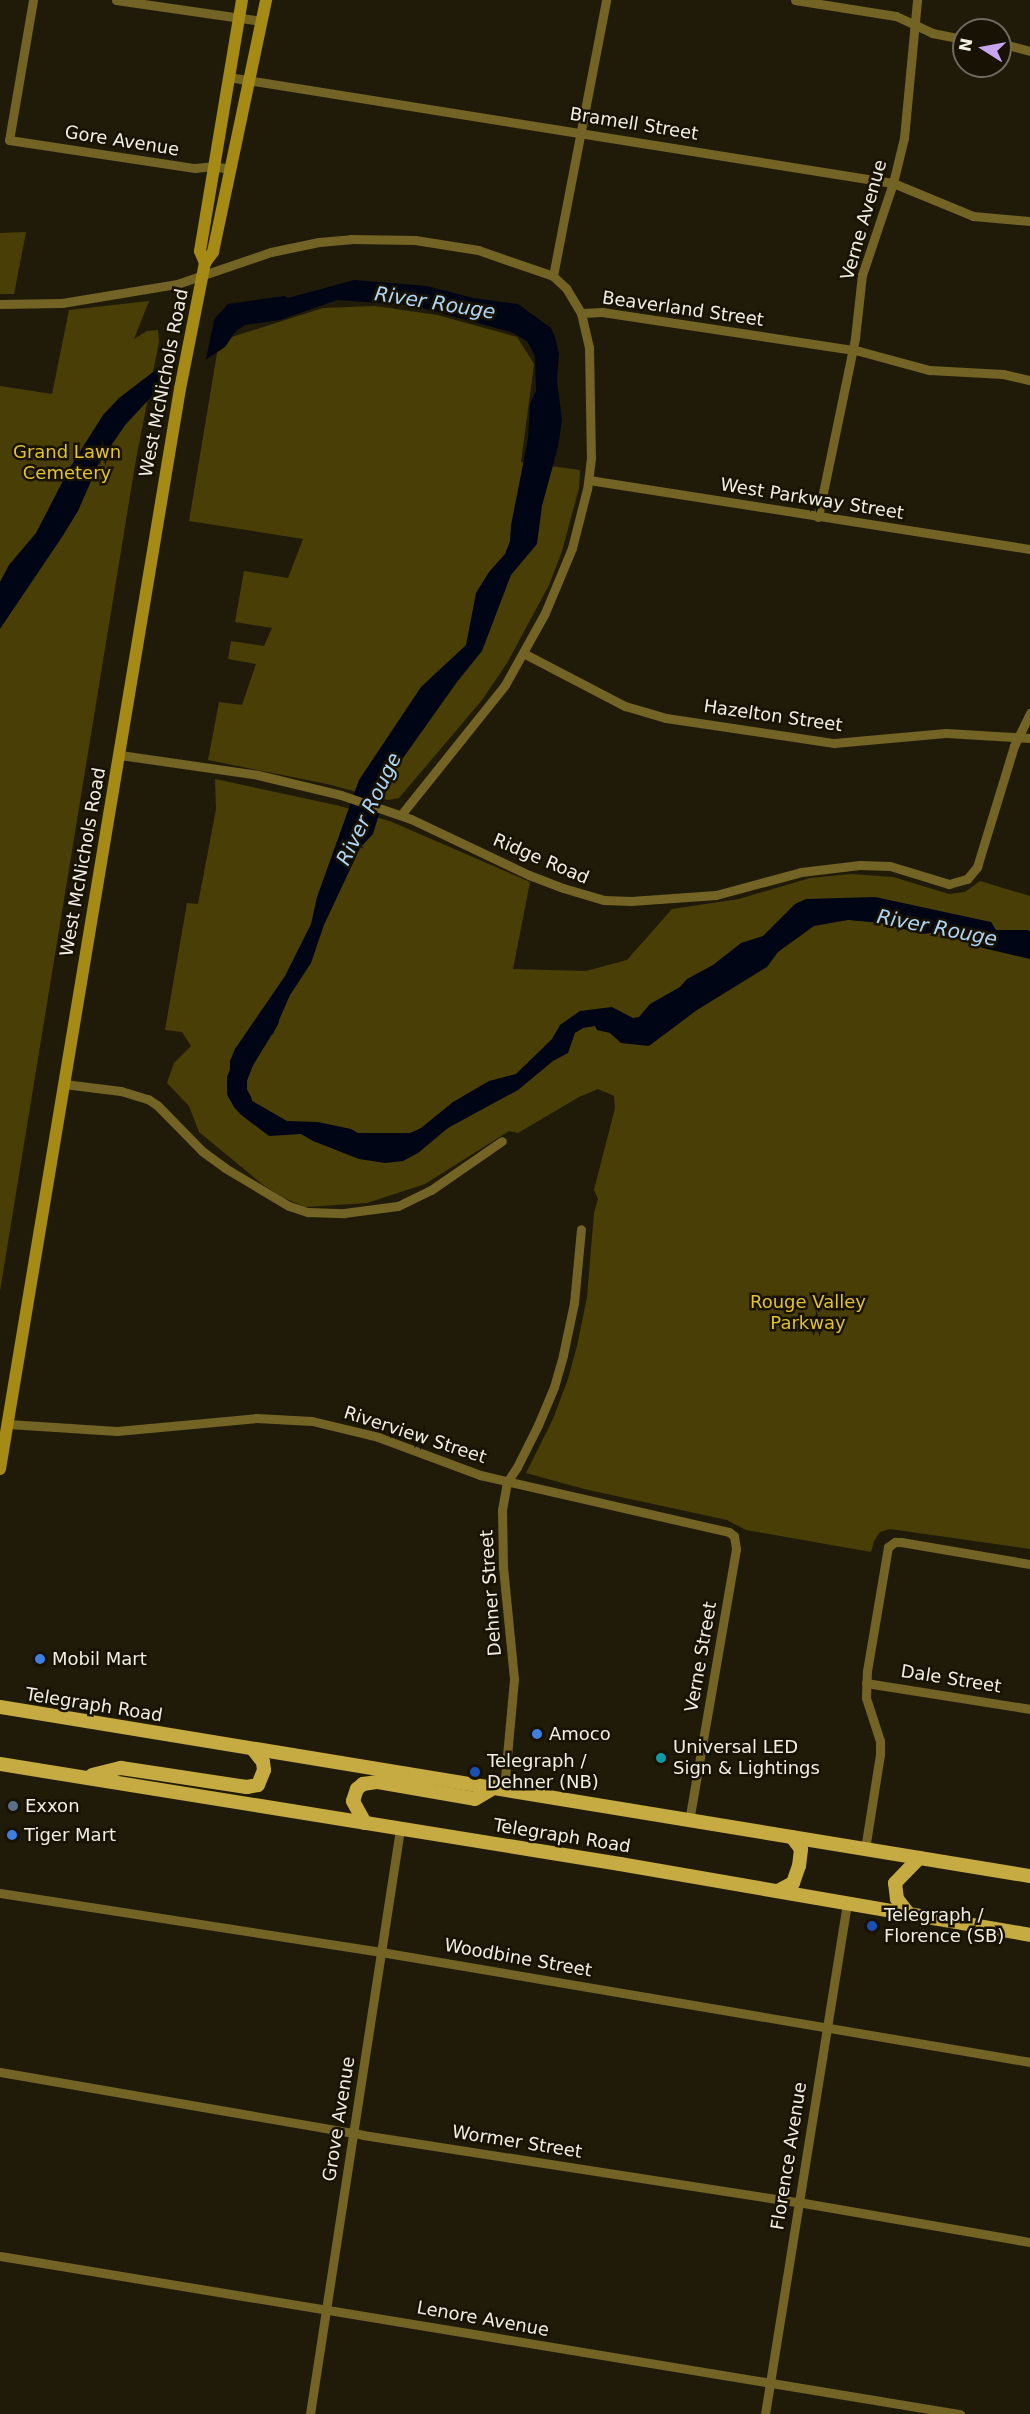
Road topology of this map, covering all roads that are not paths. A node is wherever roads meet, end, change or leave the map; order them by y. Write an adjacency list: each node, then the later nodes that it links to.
1 (33, 0): 17 (street, Gore Avenue)
2 (116, 0): 8 (street)
3 (242, 0): 8 (main road, West McNichols Road)
4 (266, 0): 9 (main road, West McNichols Road)
5 (606, 0): 16 (street)
6 (795, 0): 10 (street)
7 (917, 0): 10 (street, Verne Avenue)
8 (238, 18): 9 (street); 14 (main road, West McNichols Road)
9 (261, 21): 15 (main road, West McNichols Road)
10 (916, 24): 11 (street); 19 (street, Verne Avenue)
11 (952, 37)
12 (1012, 46): 13 (street)
13 (1030, 51)
14 (228, 76): 15 (street, Bramell Street); 17 (main road, West McNichols Road)
15 (249, 80): 16 (street, Bramell Street); 18 (main road, West McNichols Road)
16 (581, 132): 19 (street, Bramell Street); 22 (street)
17 (213, 166): 18 (street, Gore Avenue); 21 (main road, West McNichols Road)
18 (230, 169): 21 (main road, West McNichols Road)
19 (893, 183): 20 (street, Bramell Street); 25 (street, Verne Avenue)
20 (1030, 221)
21 (204, 269): 22 (street); 23 (street); 34 (main road, West McNichols Road)
22 (553, 276): 24 (street, Beaverland Street)
23 (0, 304)
24 (581, 313): 25 (street, Beaverland Street); 27 (street)
25 (852, 351): 26 (street, Beaverland Street); 28 (street, Verne Avenue)
26 (1030, 380)
27 (589, 480): 28 (street, West Parkway Street); 30 (street)
28 (818, 518): 29 (street, West Parkway Street)
29 (1030, 549)
30 (525, 654): 32 (street, Hazelton Street); 35 (street)
31 (1030, 713): 32 (street)
32 (1018, 736): 33 (street, Hazelton Street); 35 (street, Ridge Road)
33 (1030, 738)
34 (120, 755): 35 (street, Ridge Road); 36 (main road, West McNichols Road)
35 (397, 813)
36 (64, 1084): 37 (street); 39 (main road, West McNichols Road)
37 (502, 1141)
38 (581, 1228): 41 (street, Dehner Street)
39 (8, 1424): 40 (main road, West McNichols Road); 41 (street, Riverview Street)
40 (0, 1469)
41 (507, 1482): 42 (street, Riverview Street); 50 (street, Dehner Street)
42 (734, 1536): 51 (street, Verne Street)
43 (1030, 1564): 44 (street)
44 (866, 1683): 46 (street, Dale Street); 55 (street)
45 (0, 1707): 47 (main road, Telegraph Road)
46 (1030, 1709)
47 (253, 1749): 49 (main road, Telegraph Road); 50 (main road, Telegraph Road)
48 (0, 1764): 49 (main road, Telegraph Road)
49 (87, 1776): 52 (main road, Telegraph Road)
50 (500, 1788): 51 (main road, Telegraph Road); 52 (main road)
51 (689, 1820): 54 (main road, Telegraph Road)
52 (365, 1823): 53 (main road, Telegraph Road)
53 (400, 1829): 58 (main road, Telegraph Road); 63 (street, Grove Avenue)
54 (792, 1837): 55 (main road, Telegraph Road); 58 (main road)
55 (865, 1849): 56 (main road, Telegraph Road)
56 (919, 1858): 57 (main road, Telegraph Road); 61 (main road)
57 (1030, 1876)
58 (778, 1891): 60 (main road, Telegraph Road)
59 (0, 1893): 63 (street, Woodbine Street)
60 (847, 1903): 61 (main road, Telegraph Road); 64 (street, Florence Avenue)
61 (908, 1913): 62 (main road, Telegraph Road)
62 (1030, 1935)
63 (381, 1952): 64 (street, Woodbine Street); 67 (street, Grove Avenue)
64 (827, 2027): 65 (street, Woodbine Street); 68 (street, Florence Avenue)
65 (1030, 2062)
66 (0, 2072): 67 (street, Wormer Street)
67 (353, 2133): 68 (street, Wormer Street); 71 (street, Grove Avenue)
68 (798, 2202): 69 (street, Wormer Street); 72 (street, Florence Avenue)
69 (1030, 2242)
70 (0, 2256): 71 (street, Lenore Avenue)
71 (326, 2310): 72 (street, Lenore Avenue); 73 (street, Grove Avenue)
72 (770, 2384): 74 (street, Florence Avenue); 75 (street, Lenore Avenue)
73 (310, 2414)
74 (765, 2414)
75 (960, 2414)

